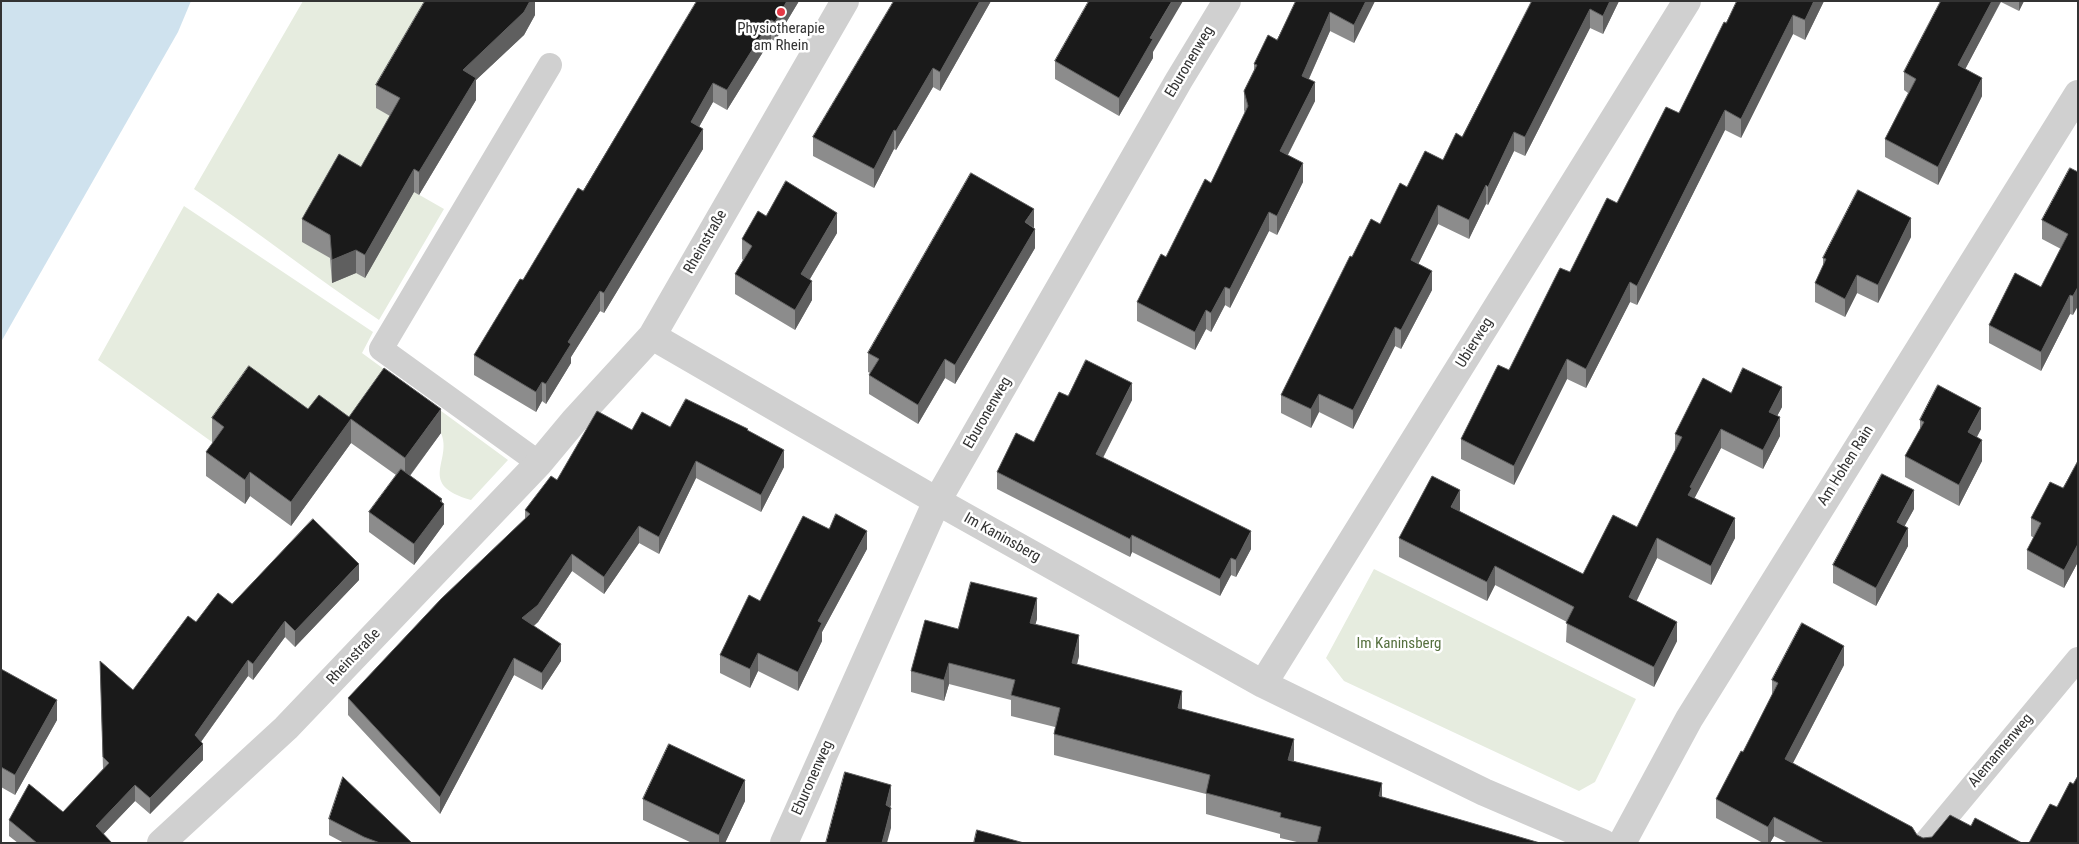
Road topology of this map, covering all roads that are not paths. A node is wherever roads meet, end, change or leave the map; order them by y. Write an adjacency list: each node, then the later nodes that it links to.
1 (845, 1): 6 (street, Rheinstraße)
2 (1226, 1): 8 (street, Eburonenweg)
3 (1686, 1): 10 (street, Ubierweg)
4 (550, 65): 7 (lane)
5 (2078, 94): 14 (street, Am Hohen Rain)
6 (652, 336): 7 (street, Rheinstraße); 8 (street, Im Kaninsberg)
7 (539, 463): 11 (street, Rheinstraße)
8 (937, 501): 10 (street, Im Kaninsberg); 12 (street, Eburonenweg)
9 (2078, 659): 15 (lane, Alemannenweg)
10 (1263, 684): 13 (street, Im Kaninsberg)
11 (161, 843)
12 (784, 843)
13 (1603, 843)
14 (1622, 843)
15 (1925, 843)

